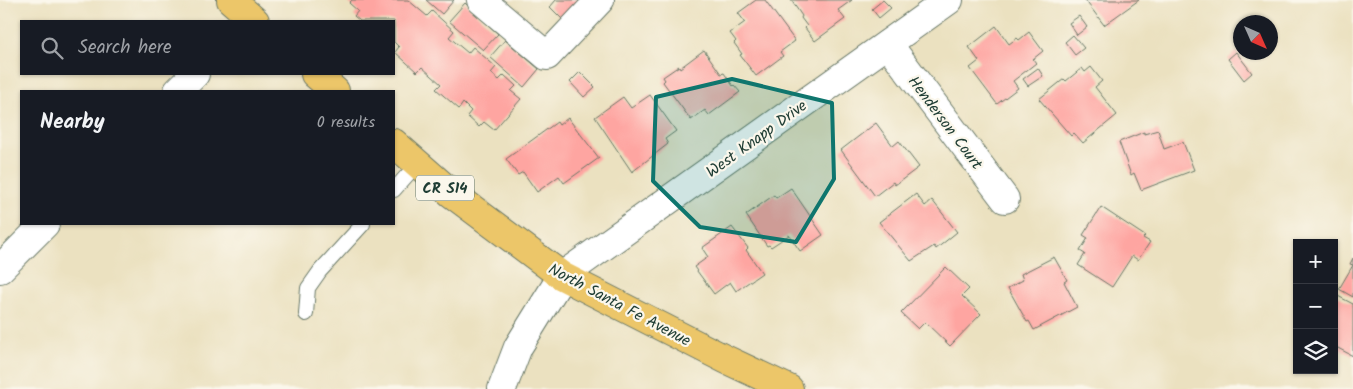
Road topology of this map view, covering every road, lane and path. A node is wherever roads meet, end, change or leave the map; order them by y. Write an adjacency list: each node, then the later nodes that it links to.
1 (231, 0): 5 (main road)
2 (481, 0): 3 (street)
3 (600, 0)
4 (949, 0): 6 (street, West Knapp Drive)
5 (251, 20)
6 (888, 44): 14 (street, Henderson Court); 18 (street, West Knapp Drive)
7 (194, 75): 9 (street)
8 (316, 75): 10 (main road)
9 (179, 90)
10 (334, 90)
11 (395, 144): 12 (main road, North Santa Fe Avenue / CR S14)
12 (417, 164): 13 (lane); 18 (main road, North Santa Fe Avenue / CR S14)
13 (395, 189)
14 (1005, 199)
15 (44, 225): 17 (street)
16 (362, 225): 19 (lane)
17 (0, 269)
18 (562, 276): 20 (street); 21 (main road, North Santa Fe Avenue / CR S14)
19 (306, 314)
20 (502, 389)
21 (789, 389)

